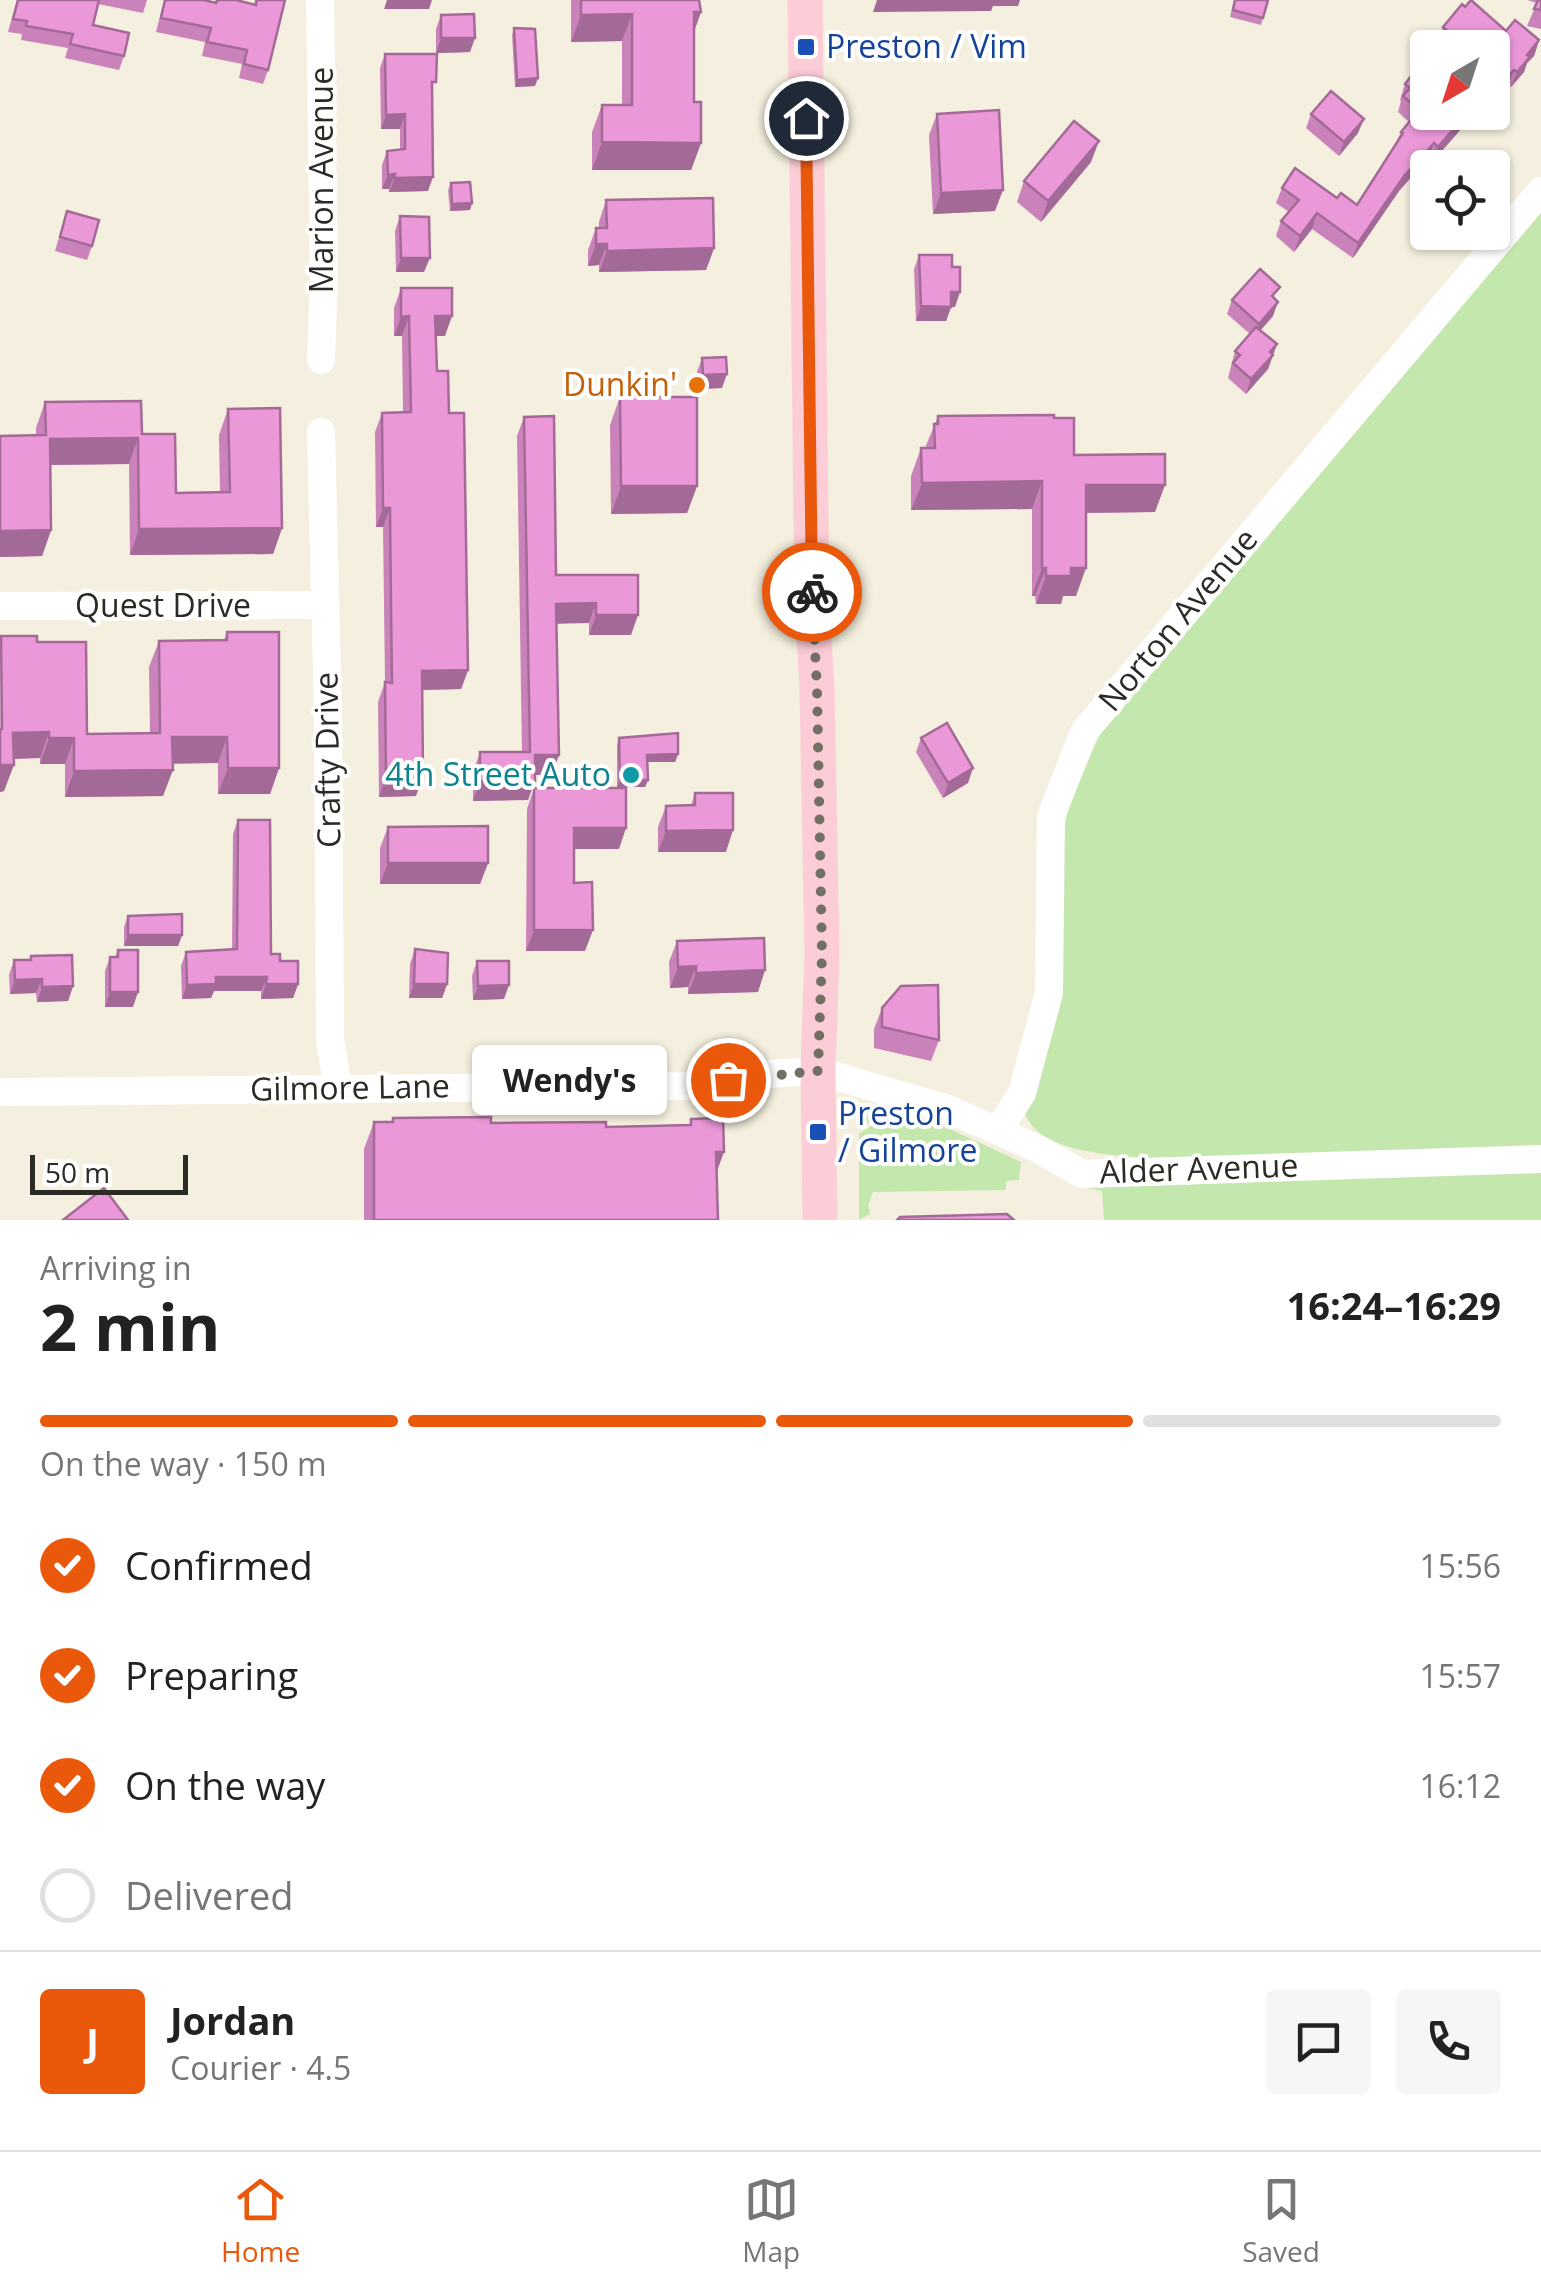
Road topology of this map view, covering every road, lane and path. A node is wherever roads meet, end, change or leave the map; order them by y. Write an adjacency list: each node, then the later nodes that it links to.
1 (320, 0): 4 (street, Marion Avenue)
2 (805, 0): 8 (main road)
3 (1541, 191): 11 (street, Norton Avenue)
4 (321, 360)
5 (320, 432): 6 (street, Crafty Drive)
6 (326, 605): 7 (street, Quest Drive); 9 (street, Crafty Drive)
7 (0, 606)
8 (818, 1071): 9 (street, Gilmore Lane); 11 (street, Alder Avenue); 13 (main road)
9 (338, 1088): 10 (street, Gilmore Lane)
10 (0, 1092)
11 (998, 1131): 12 (street, Alder Avenue)
12 (1541, 1159)
13 (820, 1220)

